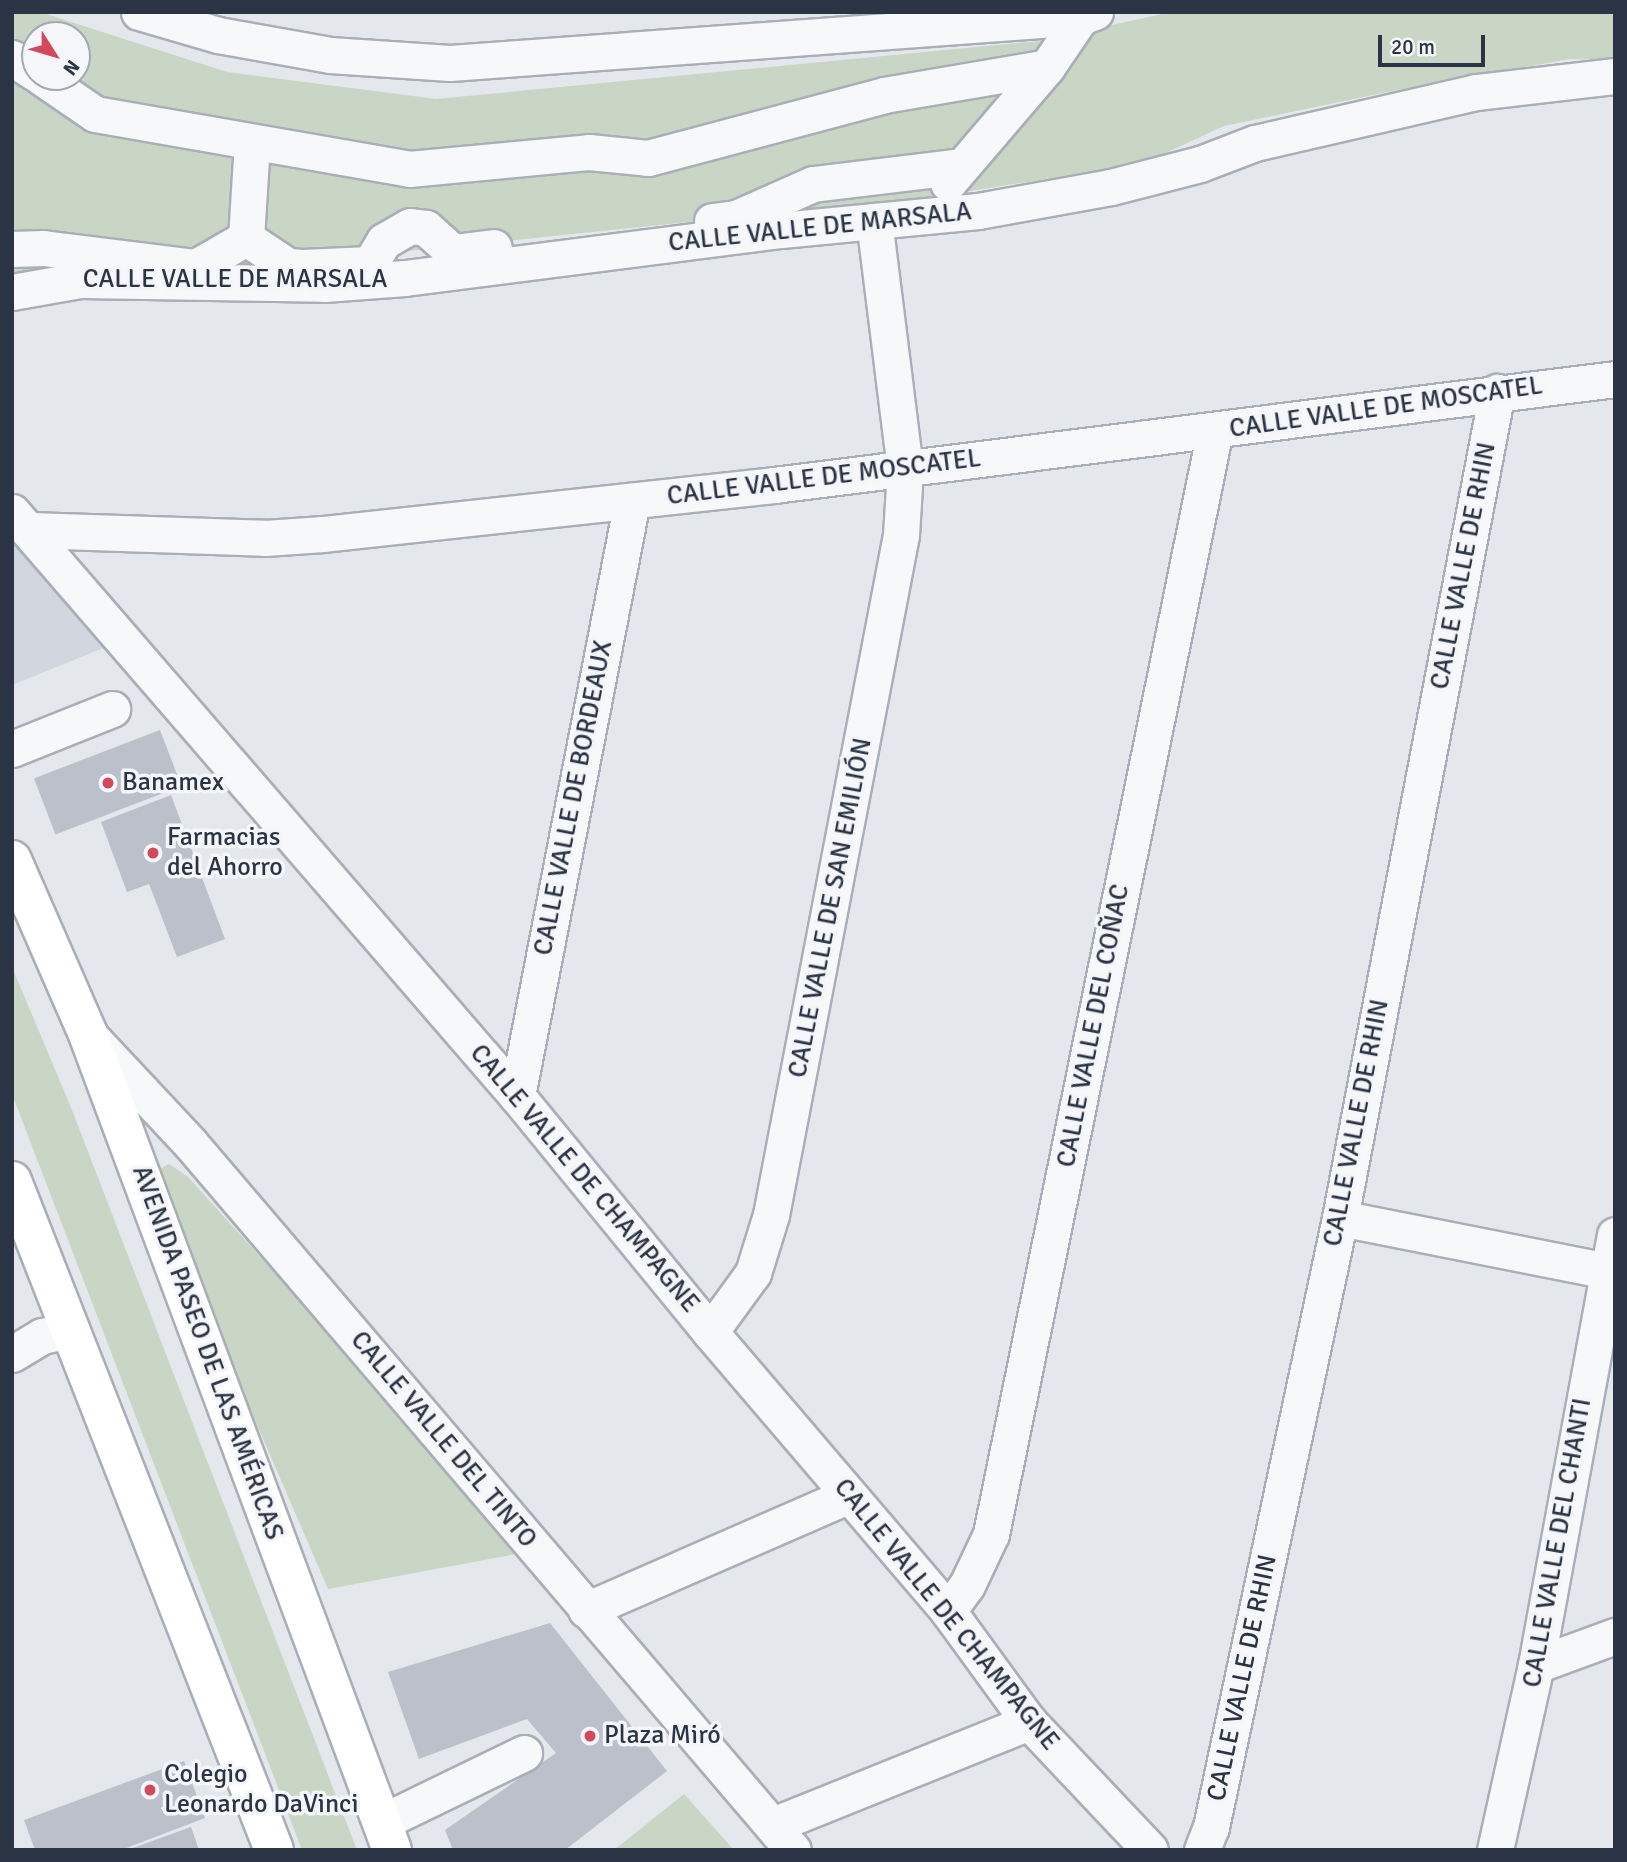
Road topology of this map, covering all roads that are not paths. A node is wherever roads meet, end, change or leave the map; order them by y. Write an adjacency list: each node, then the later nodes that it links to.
1 (139, 12): 2 (street)
2 (1088, 15): 3 (street)
3 (1047, 67): 6 (street); 7 (street)
4 (1615, 76): 8 (street, CALLE VALLE DE MARSALA)
5 (61, 91): 6 (street)
6 (252, 142): 10 (street)
7 (961, 166): 8 (street); 10 (street)
8 (924, 216): 9 (street, CALLE VALLE DE MARSALA)
9 (874, 221): 12 (street, CALLE VALLE DE MARSALA); 16 (street, CALLE VALLE DE SAN EMILIÓN)
10 (246, 238): 11 (street)
11 (12, 249)
12 (12, 292)
13 (1615, 379): 14 (street, CALLE VALLE DE MOSCATEL)
14 (1497, 392): 15 (street, CALLE VALLE DE MOSCATEL); 25 (street, CALLE VALLE DE RHIN)
15 (1215, 430): 16 (street, CALLE VALLE DE MOSCATEL); 33 (street, CALLE VALLE DEL COÑAC)
16 (905, 469): 17 (street, CALLE VALLE DE MOSCATEL); 29 (street, CALLE VALLE DE SAN EMILIÓN)
17 (632, 501): 18 (street, CALLE VALLE DE MOSCATEL); 23 (street, CALLE VALLE DE BORDEAUX)
18 (21, 521): 23 (street, CALLE VALLE DE CHAMPAGNE)
19 (112, 709): 20 (street)
20 (12, 749)
21 (12, 859): 22 (main road, AVENIDA PASEO DE LAS AMÉRICAS)
22 (88, 1034): 32 (street, CALLE VALLE DEL TINTO); 38 (main road, AVENIDA PASEO DE LAS AMÉRICAS)
23 (517, 1096): 29 (street, CALLE VALLE DE CHAMPAGNE)
24 (12, 1181): 28 (main road)
25 (1340, 1217): 27 (street); 42 (street, CALLE VALLE DE RHIN)
26 (1615, 1235): 27 (street, CALLE VALLE DEL CHANTI)
27 (1608, 1272): 35 (street, CALLE VALLE DEL CHANTI)
28 (71, 1329): 30 (street); 40 (main road)
29 (710, 1332): 31 (street, CALLE VALLE DE CHAMPAGNE)
30 (13, 1347)
31 (849, 1495): 32 (street); 33 (street, CALLE VALLE DE CHAMPAGNE)
32 (586, 1610): 39 (street, CALLE VALLE DEL TINTO)
33 (948, 1611): 36 (street, CALLE VALLE DE CHAMPAGNE)
34 (1615, 1636): 35 (street)
35 (1536, 1665): 43 (street, CALLE VALLE DEL CHANTI)
36 (1029, 1722): 39 (street); 41 (street, CALLE VALLE DE CHAMPAGNE)
37 (524, 1753): 38 (street)
38 (387, 1836)
39 (783, 1838)
40 (274, 1850)
41 (1150, 1850)
42 (1202, 1850)
43 (1495, 1850)

